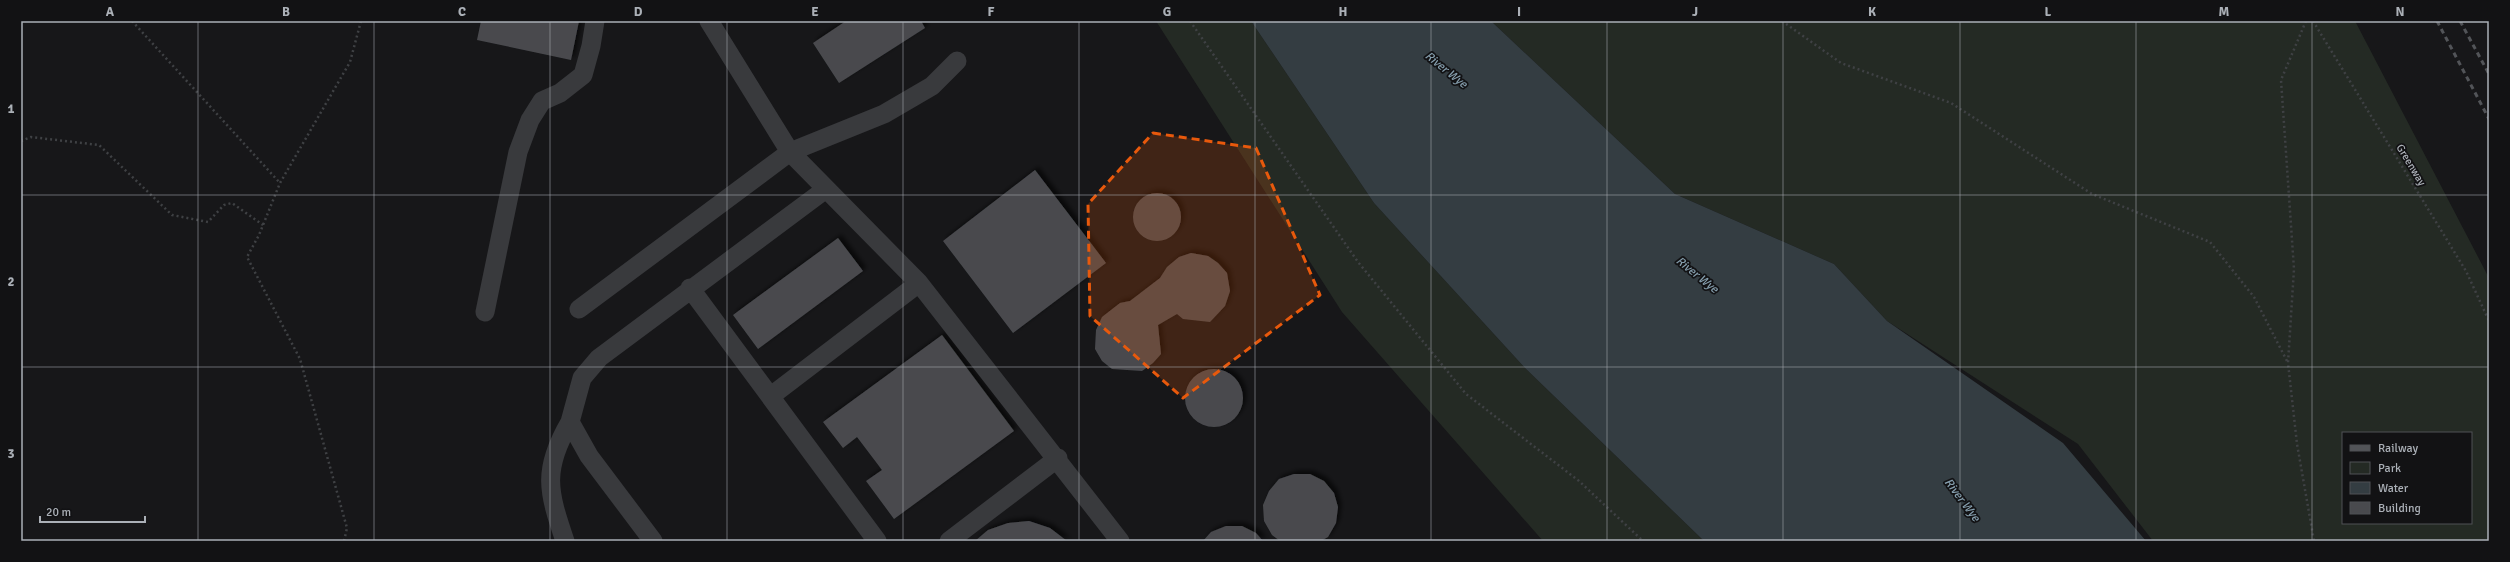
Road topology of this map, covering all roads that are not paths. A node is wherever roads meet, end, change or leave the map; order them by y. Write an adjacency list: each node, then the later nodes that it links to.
1 (595, 21): 9 (lane)
2 (708, 21): 4 (lane)
3 (957, 61): 4 (lane)
4 (790, 152): 5 (lane); 8 (lane)
5 (826, 188): 6 (lane); 7 (lane)
6 (919, 283): 10 (lane); 12 (lane)
7 (690, 288): 10 (lane); 11 (lane)
8 (579, 309)
9 (485, 312)
10 (771, 396): 15 (lane)
11 (570, 422): 13 (lane); 14 (lane)
12 (1058, 458): 16 (lane); 17 (lane)
13 (565, 541)
14 (653, 541)
15 (877, 541)
16 (949, 541)
17 (1120, 541)

